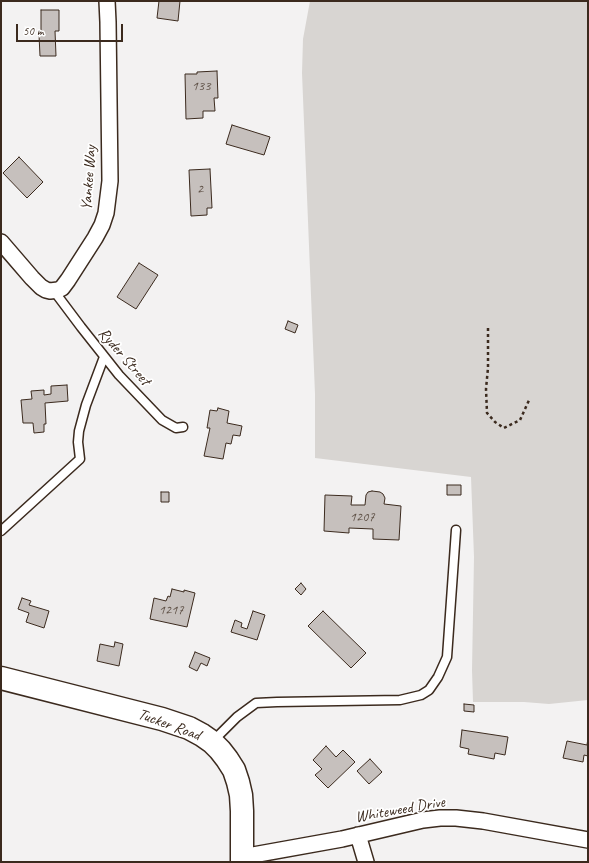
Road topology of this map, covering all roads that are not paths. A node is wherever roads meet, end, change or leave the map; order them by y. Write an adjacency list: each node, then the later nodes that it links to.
1 (106, 1): 3 (street, Yankee Way)
2 (1, 242): 3 (street)
3 (54, 291): 4 (lane, Ryder Street)
4 (104, 357): 5 (lane, Ryder Street); 7 (lane)
5 (183, 427)
6 (456, 530): 9 (lane)
7 (1, 532)
8 (1, 678): 9 (main road, Tucker Road)
9 (212, 742): 12 (main road, Tucker Road)
10 (358, 836): 11 (street, Whiteweed Drive); 12 (street, Whiteweed Drive); 13 (street)
11 (588, 840)
12 (242, 859)
13 (366, 862)

